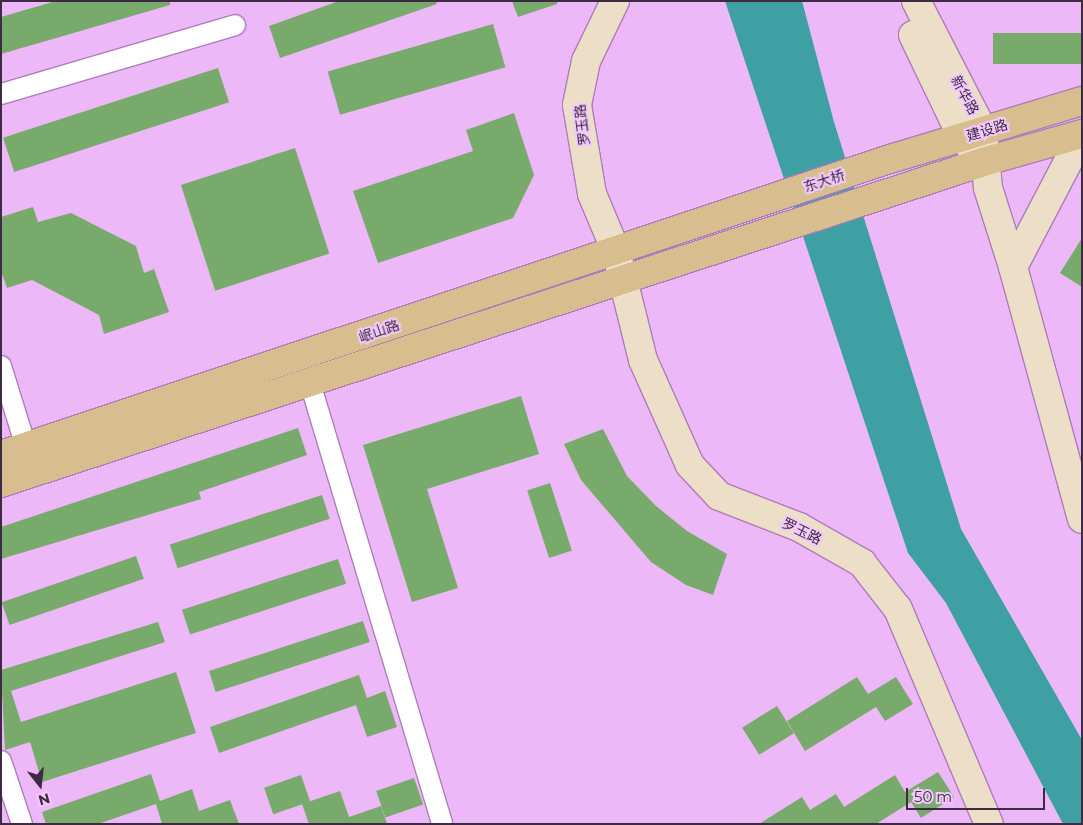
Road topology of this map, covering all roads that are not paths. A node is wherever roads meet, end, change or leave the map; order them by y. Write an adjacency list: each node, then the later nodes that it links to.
1 (615, 1): 13 (main road, 罗玉路)
2 (634, 1): 13 (main road, 罗玉路)
3 (898, 1): 8 (main road, 新华路)
4 (916, 1): 8 (main road, 新华路)
5 (235, 25): 6 (street)
6 (1, 94)
7 (1082, 101): 8 (main road, 建设路)
8 (973, 134): 10 (main road, 建设路); 11 (main road, 新华路)
9 (1082, 135): 11 (main road); 14 (main road)
10 (893, 158): 12 (main road, 东大桥)
11 (983, 162): 14 (main road, 新华路); 15 (main road, 岷山路)
12 (754, 204): 13 (main road, 岷山路)
13 (616, 251): 15 (main road, 罗玉路); 18 (main road, 岷山路)
14 (1014, 267): 20 (main road)
15 (624, 281): 17 (main road, 岷山路); 24 (main road, 罗玉路)
16 (1, 366): 18 (street)
17 (310, 383): 19 (main road, 岷山路); 23 (street)
18 (14, 451)
19 (1, 483)
20 (1082, 519)
21 (1, 761): 22 (street)
22 (22, 824)
23 (442, 824)
24 (988, 824)

